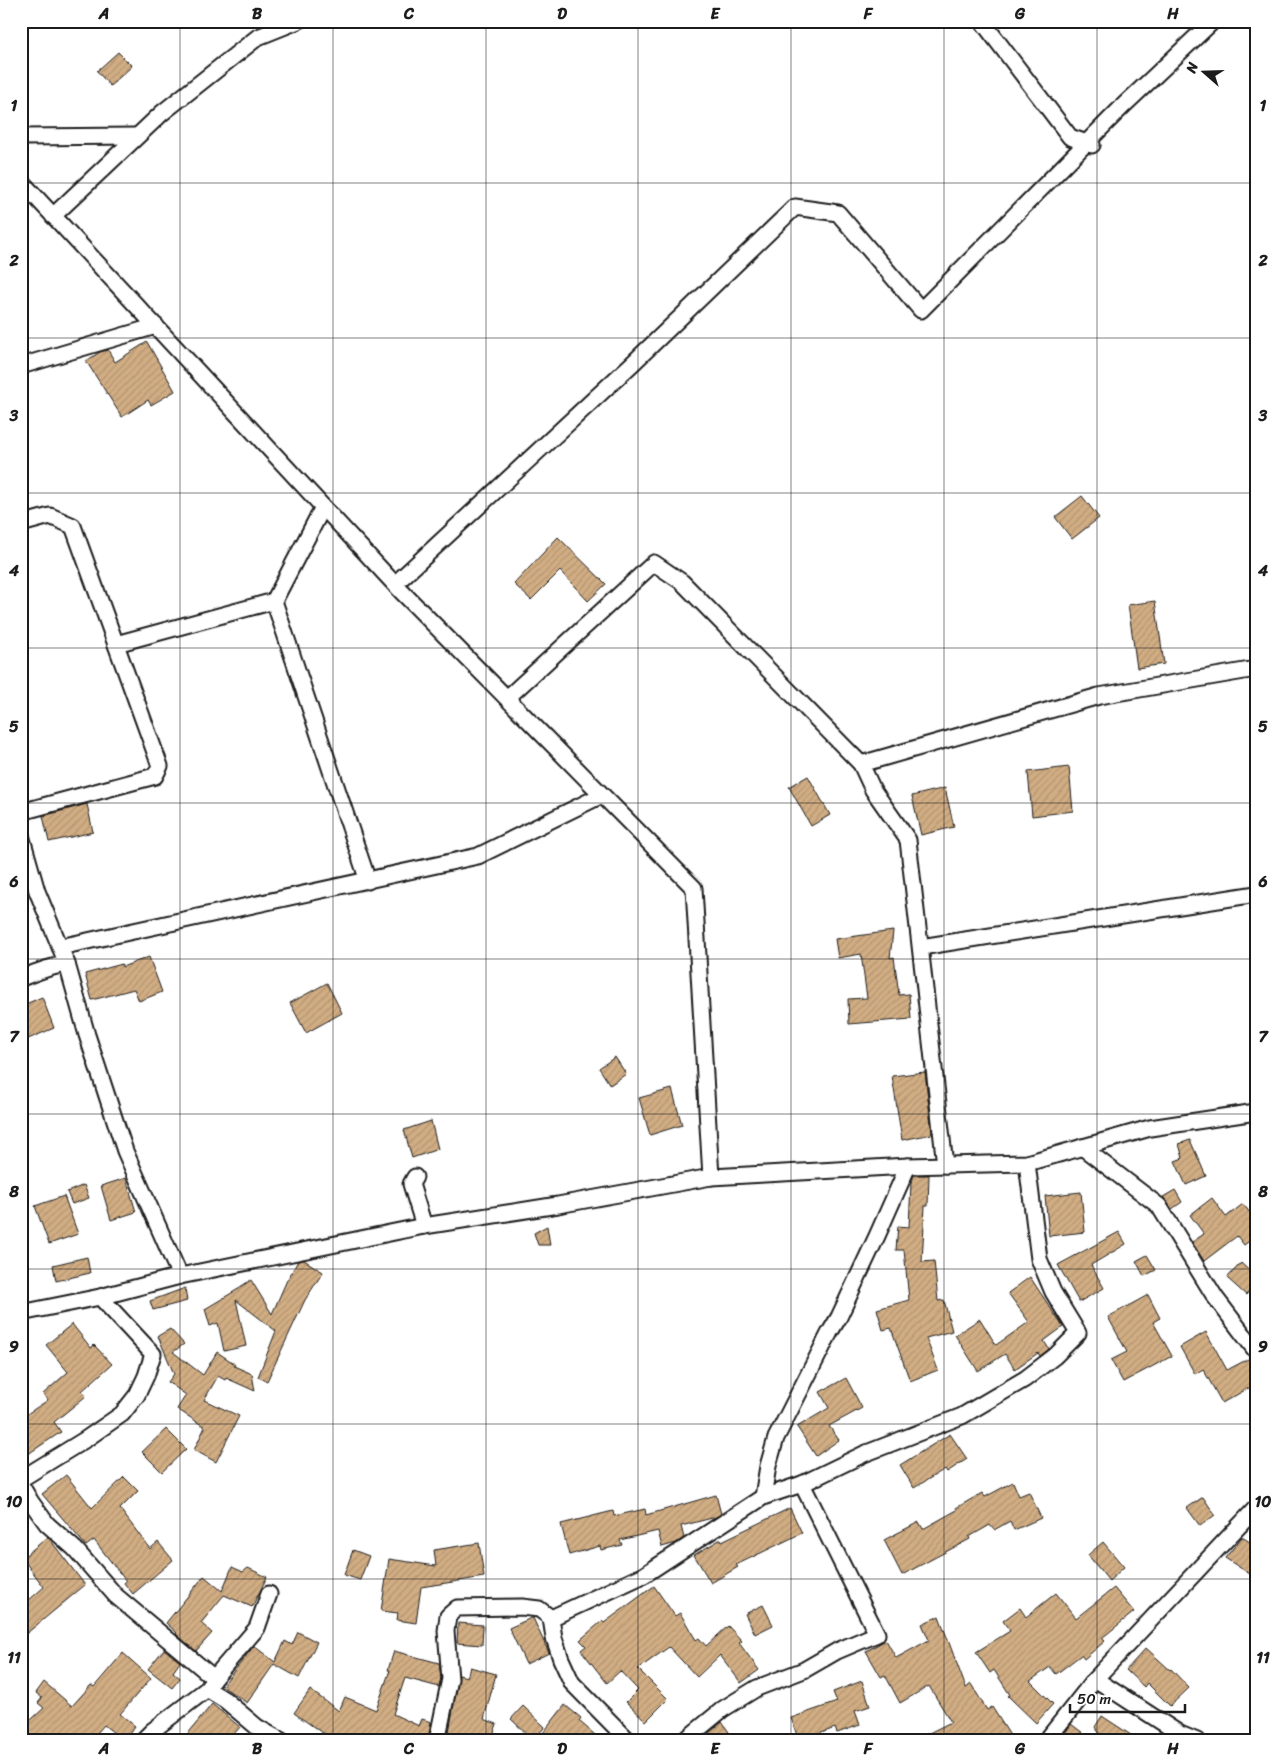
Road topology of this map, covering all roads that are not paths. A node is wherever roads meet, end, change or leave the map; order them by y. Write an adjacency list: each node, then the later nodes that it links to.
1 (298, 21): 4 (street)
2 (982, 21): 6 (street)
3 (1203, 24): 6 (street)
4 (137, 136): 5 (street); 8 (street)
5 (21, 137)
6 (1089, 144): 13 (street)
7 (21, 181): 8 (street)
8 (54, 216): 9 (street)
9 (156, 326): 10 (street); 11 (street)
10 (21, 366)
11 (323, 507): 13 (street); 14 (street)
12 (21, 524): 15 (street)
13 (395, 584): 17 (street)
14 (274, 601): 15 (street); 22 (street)
15 (116, 644): 20 (street)
16 (1256, 669): 18 (street)
17 (507, 698): 18 (street); 19 (street)
18 (861, 764): 25 (street)
19 (602, 795): 22 (street); 34 (street)
20 (21, 812)
21 (21, 835): 24 (street)
22 (368, 880): 24 (street)
23 (1256, 894): 25 (street)
24 (60, 947): 26 (street)
25 (920, 947): 31 (street)
26 (67, 964): 27 (street); 36 (street)
27 (21, 978)
28 (1256, 1112): 29 (street)
29 (1082, 1147): 30 (street); 39 (street)
30 (1027, 1163): 31 (street); 40 (street)
31 (945, 1165): 32 (street)
32 (908, 1166): 34 (street); 42 (street)
33 (415, 1177): 35 (street)
34 (711, 1177): 35 (street)
35 (424, 1226): 36 (street)
36 (180, 1276): 37 (street)
37 (100, 1297): 38 (street); 41 (street)
38 (22, 1311)
39 (1256, 1351)
40 (802, 1484): 42 (street); 52 (street)
41 (22, 1486): 47 (street)
42 (763, 1497): 45 (street)
43 (1256, 1508): 46 (street)
44 (269, 1594): 47 (street)
45 (551, 1618): 50 (street); 51 (street)
46 (1095, 1679): 53 (street); 54 (street)
47 (210, 1684): 48 (street); 49 (street)
48 (142, 1741)
49 (282, 1741)
50 (437, 1741)
51 (629, 1741)
52 (684, 1741)
53 (1046, 1741)
54 (1198, 1741)

